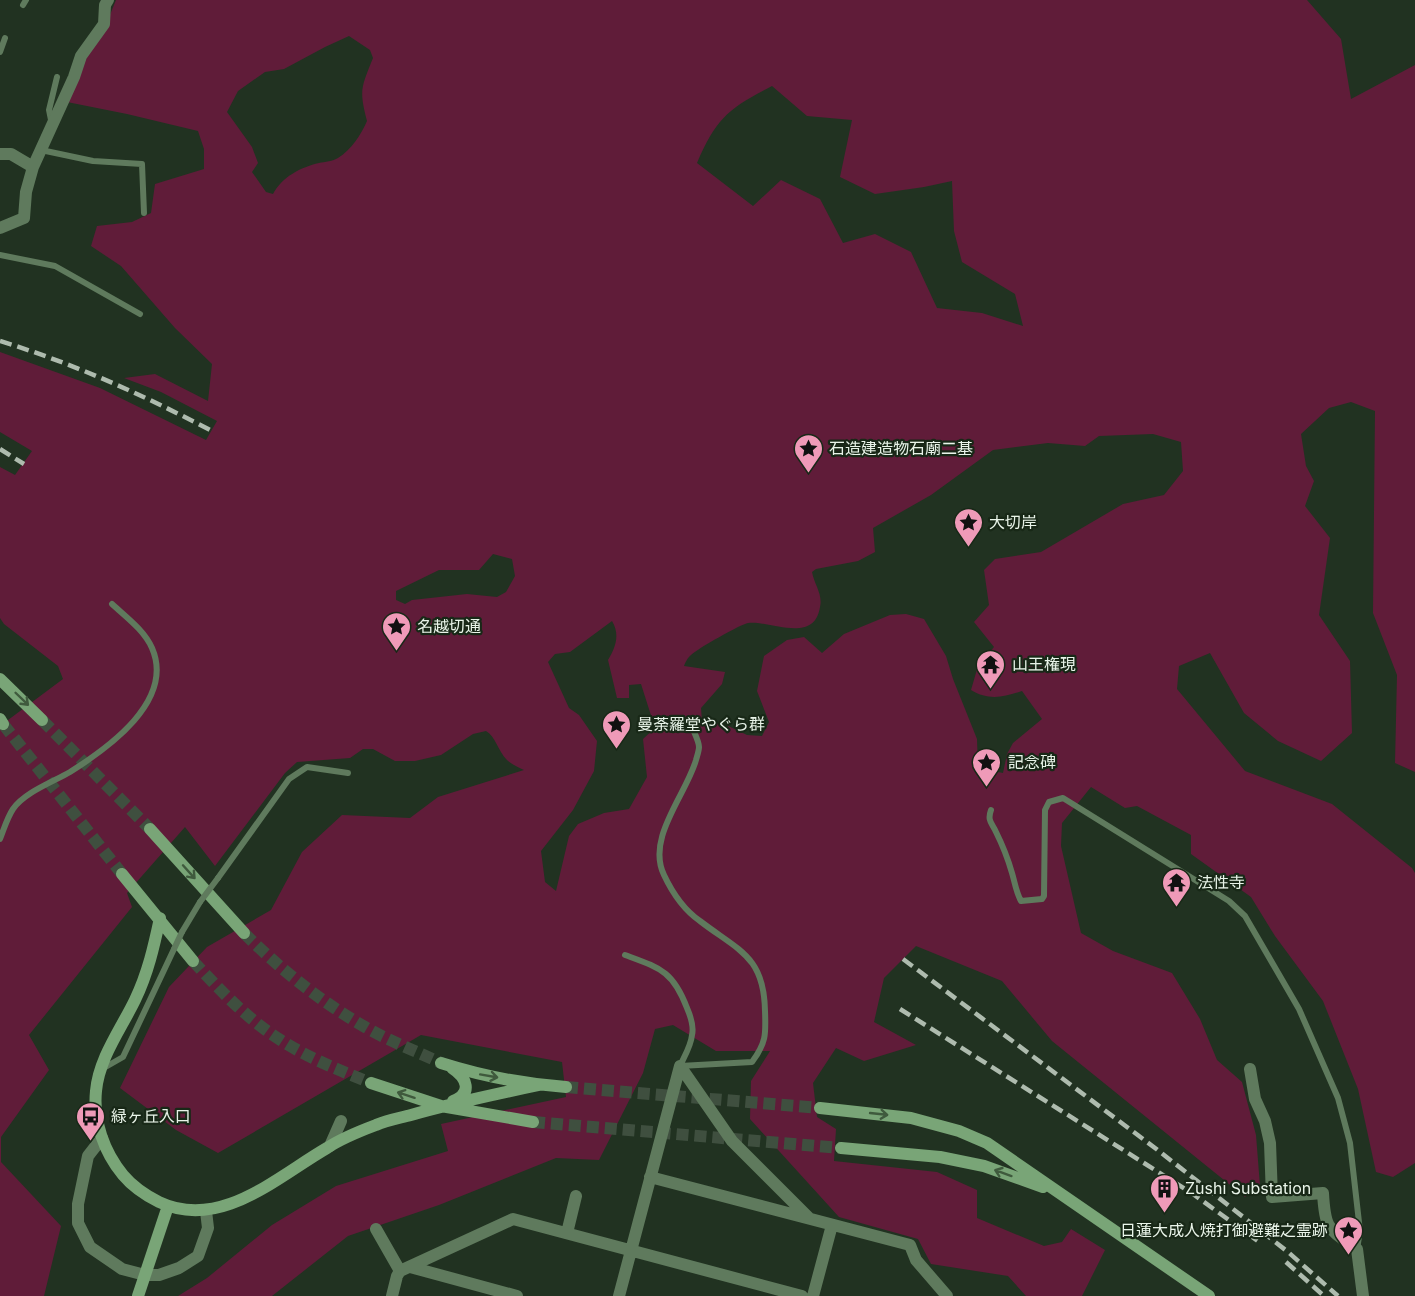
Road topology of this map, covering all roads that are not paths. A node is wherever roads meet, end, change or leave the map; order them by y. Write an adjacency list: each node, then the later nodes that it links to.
1 (105, 2): 5 (street)
2 (5, 38): 3 (lane)
3 (0, 52)
4 (57, 77): 5 (lane)
5 (53, 124): 6 (street)
6 (41, 150): 8 (street); 9 (lane)
7 (0, 154): 8 (street)
8 (33, 167): 10 (street)
9 (144, 213)
10 (0, 228)
11 (0, 255): 12 (lane)
12 (140, 314)
13 (112, 604): 20 (lane)
14 (0, 680): 15 (main road, one-way to 15)
15 (42, 720)
16 (690, 721): 26 (lane)
17 (348, 773): 27 (lane, bridge)
18 (991, 810): 48 (lane)
19 (150, 829): 23 (main road, one-way to 23)
20 (0, 839)
21 (122, 874): 22 (main road)
22 (160, 918): 25 (main road); 27 (main road)
23 (243, 933)
24 (625, 955): 26 (lane)
25 (193, 961)
26 (680, 1066): 39 (street); 44 (street)
27 (102, 1069): 36 (main road)
28 (1250, 1069): 48 (street)
29 (371, 1083): 32 (main road, one-way to 29)
30 (539, 1085): 31 (main road); 32 (main road); 32 (main road, one-way to 30)
31 (566, 1087)
32 (441, 1106): 35 (main road); 37 (main road)
33 (820, 1108): 40 (main road, one-way to 40)
34 (341, 1121): 37 (street)
35 (533, 1122)
36 (102, 1138): 42 (main road); 51 (street)
37 (330, 1146): 43 (main road)
38 (841, 1148): 40 (main road, one-way to 38)
39 (650, 1178): 44 (street); 49 (street)
40 (1059, 1192): 59 (main road)
41 (576, 1197): 47 (street)
42 (168, 1206): 43 (main road); 51 (main road)
43 (206, 1211): 51 (street)
44 (811, 1220): 45 (street)
45 (832, 1225): 57 (street); 58 (street)
46 (376, 1229): 50 (street)
47 (567, 1233): 49 (street); 50 (street)
48 (1357, 1249): 60 (street)
49 (631, 1250): 55 (street); 56 (street)
50 (405, 1269): 53 (street); 54 (street)
51 (145, 1275): 52 (main road)
52 (138, 1296)
53 (392, 1296)
54 (518, 1296)
55 (619, 1296)
56 (802, 1296)
57 (813, 1296)
58 (947, 1296)
59 (1209, 1296)
60 (1363, 1296)

